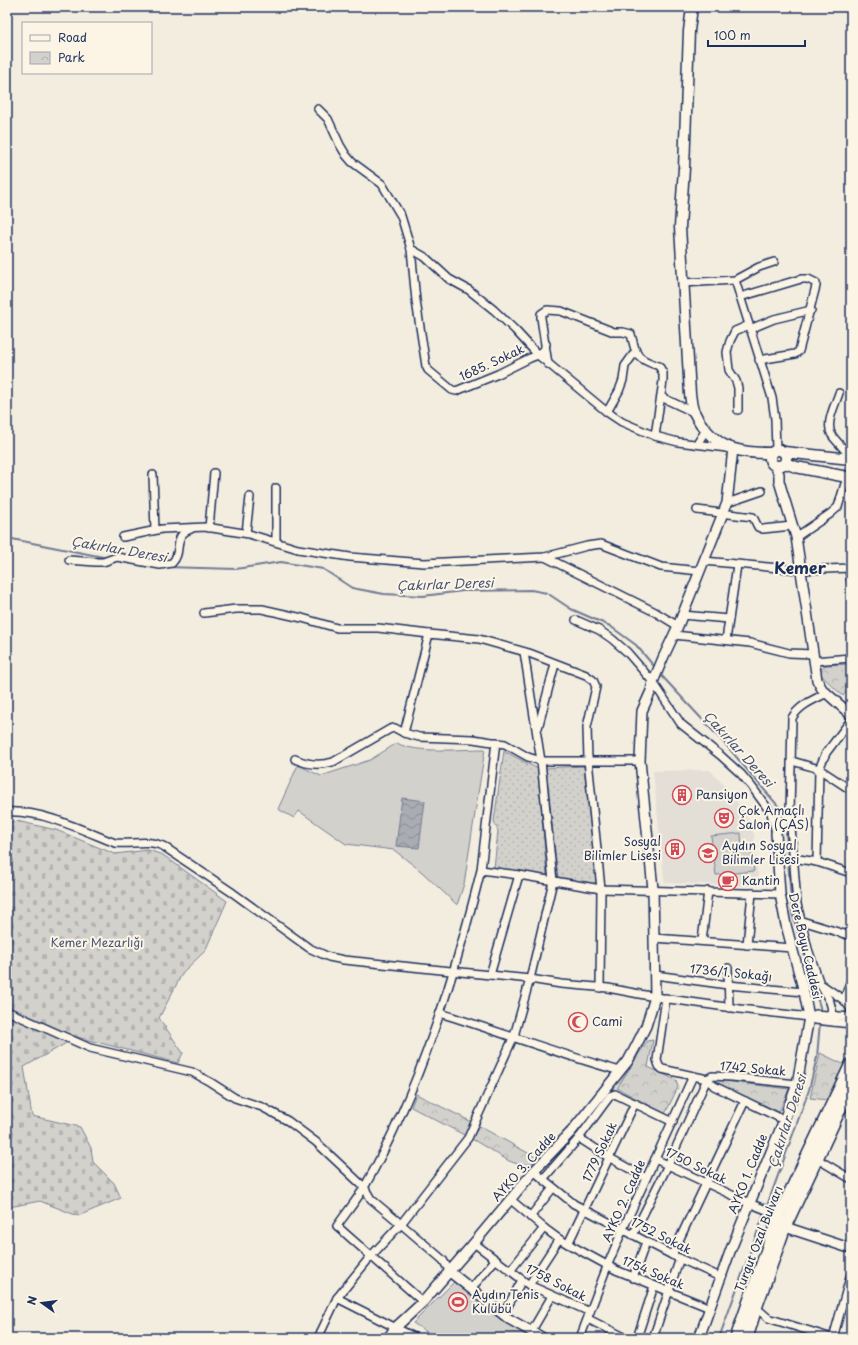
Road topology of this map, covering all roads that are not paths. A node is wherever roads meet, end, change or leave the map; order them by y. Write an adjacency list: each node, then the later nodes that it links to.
1 (692, 7): 6 (main road)
2 (318, 109): 3 (street)
3 (411, 249): 12 (street); 12 (street, 1685. Sokak)
4 (774, 262): 5 (street)
5 (735, 280): 6 (street); 7 (street)
6 (683, 283): 19 (main road)
7 (740, 297): 8 (street); 9 (street)
8 (811, 310): 9 (street); 13 (street)
9 (750, 327): 13 (street); 17 (street)
10 (546, 344): 11 (street); 12 (street); 14 (street)
11 (636, 352): 16 (street); 18 (street)
12 (538, 355): 14 (street)
13 (759, 360): 25 (street)
14 (548, 364): 18 (street)
15 (840, 393): 24 (street)
16 (661, 397): 19 (street); 21 (street)
17 (738, 410)
18 (607, 412): 21 (street)
19 (693, 412): 20 (main road)
20 (706, 430): 22 (street); 23 (main road)
21 (656, 436): 22 (street)
22 (697, 444): 23 (street)
23 (733, 449): 25 (main road); 32 (street, AYKO 3. Cadde)
24 (851, 459): 25 (main road)
25 (778, 460): 28 (main road); 35 (street)
26 (214, 473): 37 (street)
27 (153, 475): 38 (street)
28 (849, 477): 41 (street)
29 (276, 488): 42 (street)
30 (762, 491): 32 (street)
31 (250, 497): 39 (street)
32 (727, 503): 34 (street, AYKO 3. Cadde)
33 (697, 510): 34 (street)
34 (723, 512): 35 (street); 45 (street, AYKO 3. Cadde)
35 (792, 526): 41 (street)
36 (195, 528): 37 (street); 38 (street); 44 (street)
37 (209, 528): 39 (street)
38 (155, 530): 40 (street)
39 (246, 533): 42 (street)
40 (123, 537)
41 (796, 537): 48 (street)
42 (276, 542): 43 (street)
43 (545, 558): 49 (street); 55 (street)
44 (69, 560)
45 (704, 561): 46 (street); 49 (street, AYKO 3. Cadde)
46 (737, 565): 48 (street); 53 (street)
47 (850, 569): 48 (street); 50 (street)
48 (801, 570): 60 (street)
49 (700, 571): 52 (street, AYKO 3. Cadde)
50 (851, 582)
51 (204, 613): 56 (street)
52 (682, 615): 53 (street); 55 (street, AYKO 3. Cadde)
53 (729, 619): 58 (street)
54 (576, 620): 63 (street)
55 (678, 626): 57 (street, AYKO 3. Cadde)
56 (429, 634): 59 (street); 68 (street)
57 (674, 635): 58 (street); 63 (street, AYKO 3. Cadde)
58 (726, 640): 60 (street)
59 (524, 652): 62 (street); 67 (street)
60 (814, 658): 61 (street); 64 (street)
61 (851, 658)
62 (555, 664): 67 (street); 71 (street)
63 (653, 682): 73 (street, AYKO 3. Cadde); 79 (street)
64 (827, 693): 65 (street); 74 (street)
65 (851, 715)
66 (851, 720): 75 (street)
67 (537, 732): 72 (street)
68 (404, 733): 69 (street); 70 (street)
69 (496, 742): 72 (street); 82 (street)
70 (295, 759)
71 (588, 760): 72 (street); 73 (street); 86 (street)
72 (541, 761): 85 (street)
73 (640, 761): 87 (street, AYKO 3. Cadde)
74 (792, 761): 75 (street); 78 (street)
75 (819, 769): 76 (street); 81 (street)
76 (851, 790)
77 (7, 812): 98 (street)
78 (790, 814): 79 (street); 80 (street)
79 (776, 833): 90 (street, Dere Boyu Caddesi)
80 (793, 858): 81 (street); 91 (street)
81 (817, 862): 83 (street)
82 (481, 870): 84 (street); 98 (street)
83 (851, 873)
84 (519, 875): 85 (street); 99 (street)
85 (553, 881): 86 (street); 101 (street)
86 (601, 889): 87 (street); 105 (street)
87 (653, 890): 88 (street); 93 (street, AYKO 3. Cadde)
88 (708, 891): 89 (street); 94 (street)
89 (752, 893): 90 (street); 95 (street)
90 (780, 894): 96 (street, Dere Boyu Caddesi)
91 (802, 921): 92 (street); 103 (street)
92 (851, 936)
93 (654, 938): 94 (street); 100 (street, AYKO 3. Cadde)
94 (702, 942): 95 (street)
95 (747, 945): 96 (street)
96 (793, 948): 106 (street, Dere Boyu Caddesi)
97 (728, 968): 104 (street)
98 (454, 971): 99 (street); 113 (street)
99 (490, 975): 101 (street)
100 (655, 975): 104 (street, 1736/1. Sokağı); 107 (street, AYKO 3. Cadde)
101 (530, 979): 105 (street); 118 (street)
102 (851, 980): 109 (street)
103 (820, 984): 109 (street); 116 (street)
104 (728, 985): 106 (street, 1736/1. Sokağı); 110 (street)
105 (600, 988): 107 (street)
106 (804, 992): 114 (street, Dere Boyu Caddesi)
107 (654, 997): 108 (street); 120 (street, AYKO 3. Cadde)
108 (666, 998): 110 (street); 121 (street, 1742 Sokak)
109 (844, 1000): 111 (street)
110 (729, 1008): 114 (street)
111 (851, 1009)
112 (7, 1011): 139 (street)
113 (440, 1013): 118 (street); 139 (street)
114 (813, 1017): 116 (street); 123 (street, AYKO 1. Cadde)
115 (851, 1017): 116 (street)
116 (835, 1019): 117 (street)
117 (851, 1024)
118 (514, 1036): 120 (street); 146 (street)
119 (851, 1064): 130 (main road, Turgut Ozal Bulvarı)
120 (620, 1071): 134 (street, AYKO 3. Cadde)
121 (693, 1076): 122 (street, 1742 Sokak); 128 (street, AYKO 2. Cadde)
122 (707, 1080): 123 (street, 1742 Sokak); 125 (street); 133 (street, AYKO 2. Cadde)
123 (797, 1084): 127 (street, AYKO 1. Cadde)
124 (851, 1086): 130 (main road, Turgut Ozal Bulvarı)
125 (745, 1101): 127 (street); 138 (street)
126 (635, 1103): 128 (street); 129 (street, AYKO 3. Cadde); 131 (street, 1779 Sokak)
127 (784, 1120): 142 (street, AYKO 1. Cadde)
128 (673, 1122): 132 (street, AYKO 2. Cadde)
129 (579, 1138): 131 (street); 137 (street, AYKO 3. Cadde)
130 (813, 1156): 136 (street); 144 (main road, Turgut Ozal Bulvarı); 147 (main road, Turgut Ozal Bulvarı)
131 (610, 1158): 135 (street); 143 (street, 1779 Sokak)
132 (655, 1158): 133 (street, 1750 Sokak); 135 (street, AYKO 2. Cadde)
133 (668, 1165): 138 (street, 1750 Sokak); 150 (street, AYKO 2. Cadde)
134 (534, 1171): 137 (street, 1752 Sokak); 141 (street, AYKO 3. Cadde)
135 (646, 1178): 149 (street, AYKO 2. Cadde)
136 (851, 1179)
137 (543, 1180): 140 (street, 1752 Sokak)
138 (706, 1183): 142 (street, 1750 Sokak); 156 (street)
139 (364, 1187): 146 (street); 157 (street)
140 (553, 1188): 143 (street, 1752 Sokak); 145 (street)
141 (510, 1199): 145 (street, 1754 Sokak); 153 (street, AYKO 3. Cadde)
142 (749, 1203): 144 (street, 1750 Sokak); 164 (street, AYKO 1. Cadde)
143 (585, 1210): 149 (street, 1752 Sokak); 154 (street, 1779 Sokak)
144 (775, 1214): 175 (main road, Turgut Ozal Bulvarı)
145 (530, 1217): 148 (street, 1754 Sokak)
146 (402, 1224): 157 (street); 162 (street)
147 (785, 1226): 155 (street); 175 (main road, Turgut Ozal Bulvarı)
148 (544, 1228): 151 (street, 1754 Sokak); 161 (street)
149 (623, 1229): 150 (street, 1752 Sokak); 160 (street, AYKO 2. Cadde)
150 (633, 1235): 152 (street, 1752 Sokak)
151 (559, 1239): 154 (street, 1754 Sokak); 167 (street)
152 (646, 1242): 156 (street, 1752 Sokak); 165 (street)
153 (474, 1243): 159 (street, 1758 Sokak); 162 (street, AYKO 3. Cadde)
154 (568, 1244): 160 (street, 1754 Sokak)
155 (849, 1249)
156 (672, 1254): 158 (street, 1752 Sokak)
157 (371, 1256): 172 (street); 173 (street)
158 (680, 1258): 164 (street, 1752 Sokak); 170 (street)
159 (495, 1260): 161 (street, 1758 Sokak); 169 (street)
160 (608, 1264): 165 (street, 1754 Sokak); 177 (street, AYKO 2. Cadde)
161 (510, 1271): 166 (street, 1758 Sokak)
162 (450, 1272): 169 (street); 173 (street, AYKO 3. Cadde)
163 (851, 1274): 192 (street)
164 (720, 1277): 174 (street, AYKO 1. Cadde)
165 (633, 1278): 168 (street, 1754 Sokak)
166 (522, 1280): 167 (street, 1758 Sokak); 176 (street)
167 (529, 1285): 171 (street, 1758 Sokak)
168 (654, 1286): 170 (street, 1754 Sokak); 187 (street)
169 (470, 1289): 176 (street)
170 (668, 1291): 174 (street, 1754 Sokak); 188 (street)
171 (552, 1296): 177 (street, 1758 Sokak); 180 (street)
172 (337, 1298): 179 (street); 181 (street)
173 (423, 1302): 179 (street, AYKO 3. Cadde)
174 (710, 1308): 189 (street, AYKO 1. Cadde)
175 (750, 1312): 178 (street); 178 (street); 190 (main road, Turgut Ozal Bulvarı); 191 (main road, Turgut Ozal Bulvarı)
176 (503, 1315): 180 (street)
177 (589, 1316): 185 (street, AYKO 2. Cadde); 186 (street, 1758 Sokak)
178 (768, 1318): 192 (street)
179 (396, 1328): 182 (street, AYKO 3. Cadde); 183 (street)
180 (531, 1332): 184 (street)
181 (318, 1338)
182 (388, 1338)
183 (416, 1338)
184 (543, 1338)
185 (580, 1338)
186 (626, 1338)
187 (637, 1338)
188 (653, 1338)
189 (699, 1338)
190 (736, 1338)
191 (747, 1338)
192 (832, 1338)

